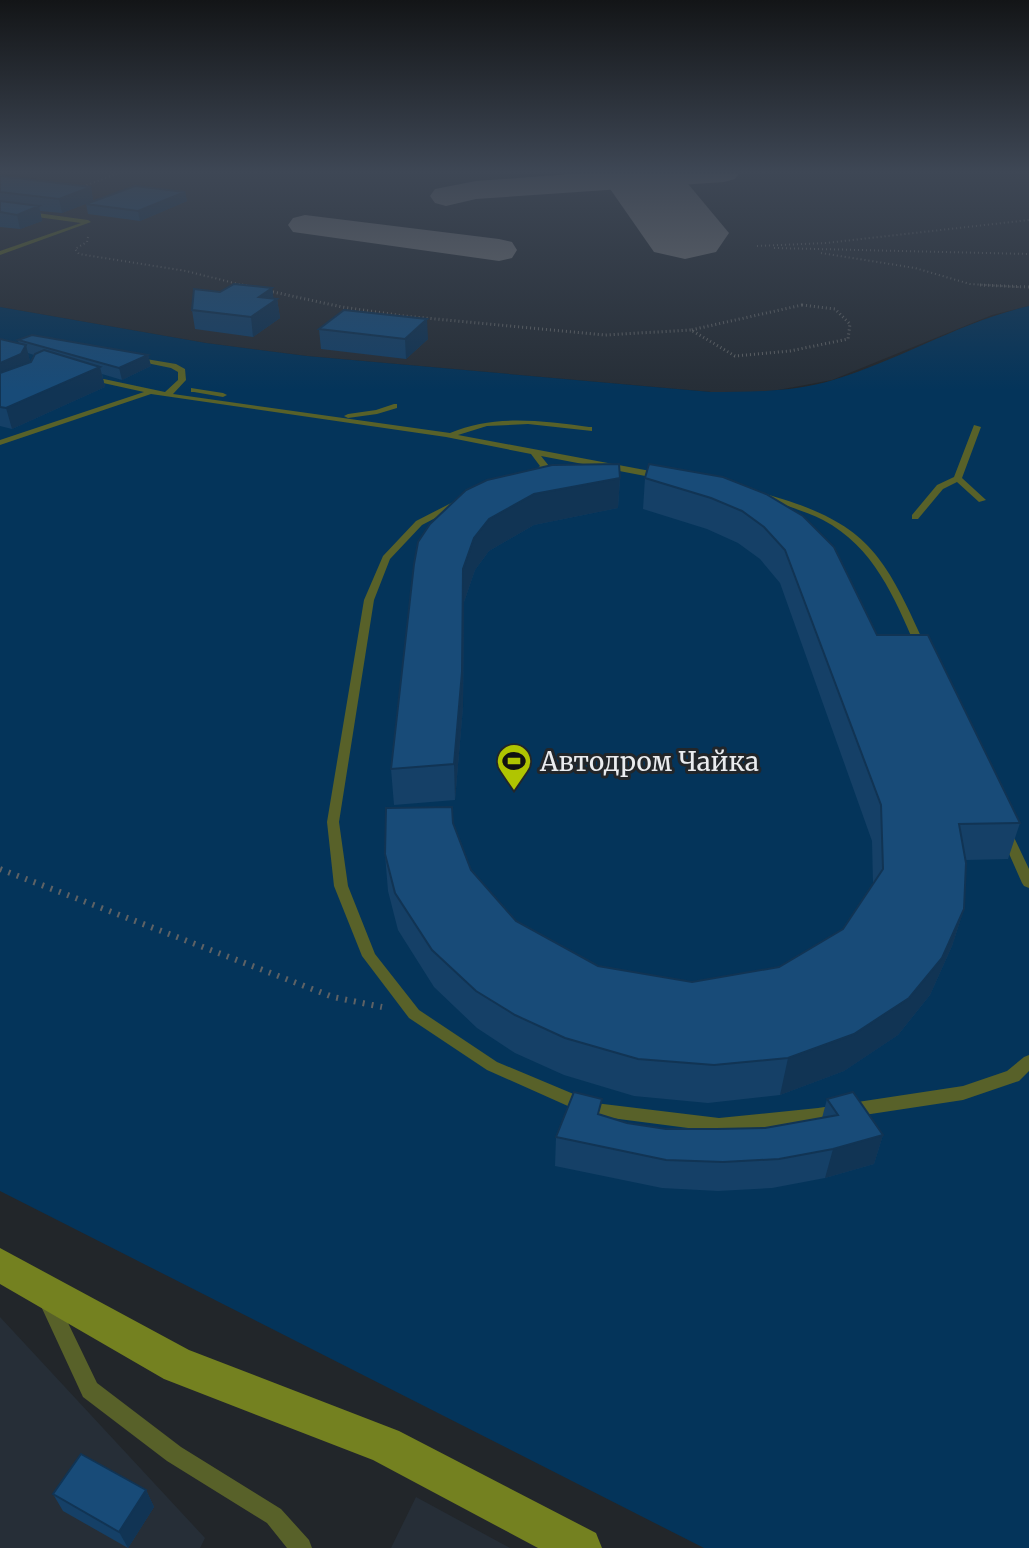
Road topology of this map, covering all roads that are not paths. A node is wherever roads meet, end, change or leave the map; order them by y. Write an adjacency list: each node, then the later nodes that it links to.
1 (22, 245): 2 (lane)
2 (0, 253)
3 (131, 358): 7 (lane)
4 (73, 373): 6 (lane)
5 (194, 390): 9 (lane)
6 (151, 392): 7 (lane); 13 (lane)
7 (167, 395): 9 (lane)
8 (394, 406): 9 (lane)
9 (346, 418): 12 (lane)
10 (977, 427): 16 (lane)
11 (589, 429): 12 (lane)
12 (446, 435): 14 (lane)
13 (0, 443)
14 (535, 453): 15 (lane); 17 (lane)
15 (670, 477)
16 (958, 478): 20 (lane); 21 (lane)
17 (521, 482)
18 (745, 492): 22 (lane)
19 (469, 497): 25 (lane)
20 (982, 500)
21 (915, 517)
22 (924, 655)
23 (1001, 822): 24 (lane)
24 (1029, 883)
25 (1029, 1061)
26 (0, 1265): 27 (street)
27 (42, 1289): 28 (lane); 29 (street)
28 (301, 1548)
29 (581, 1548)

